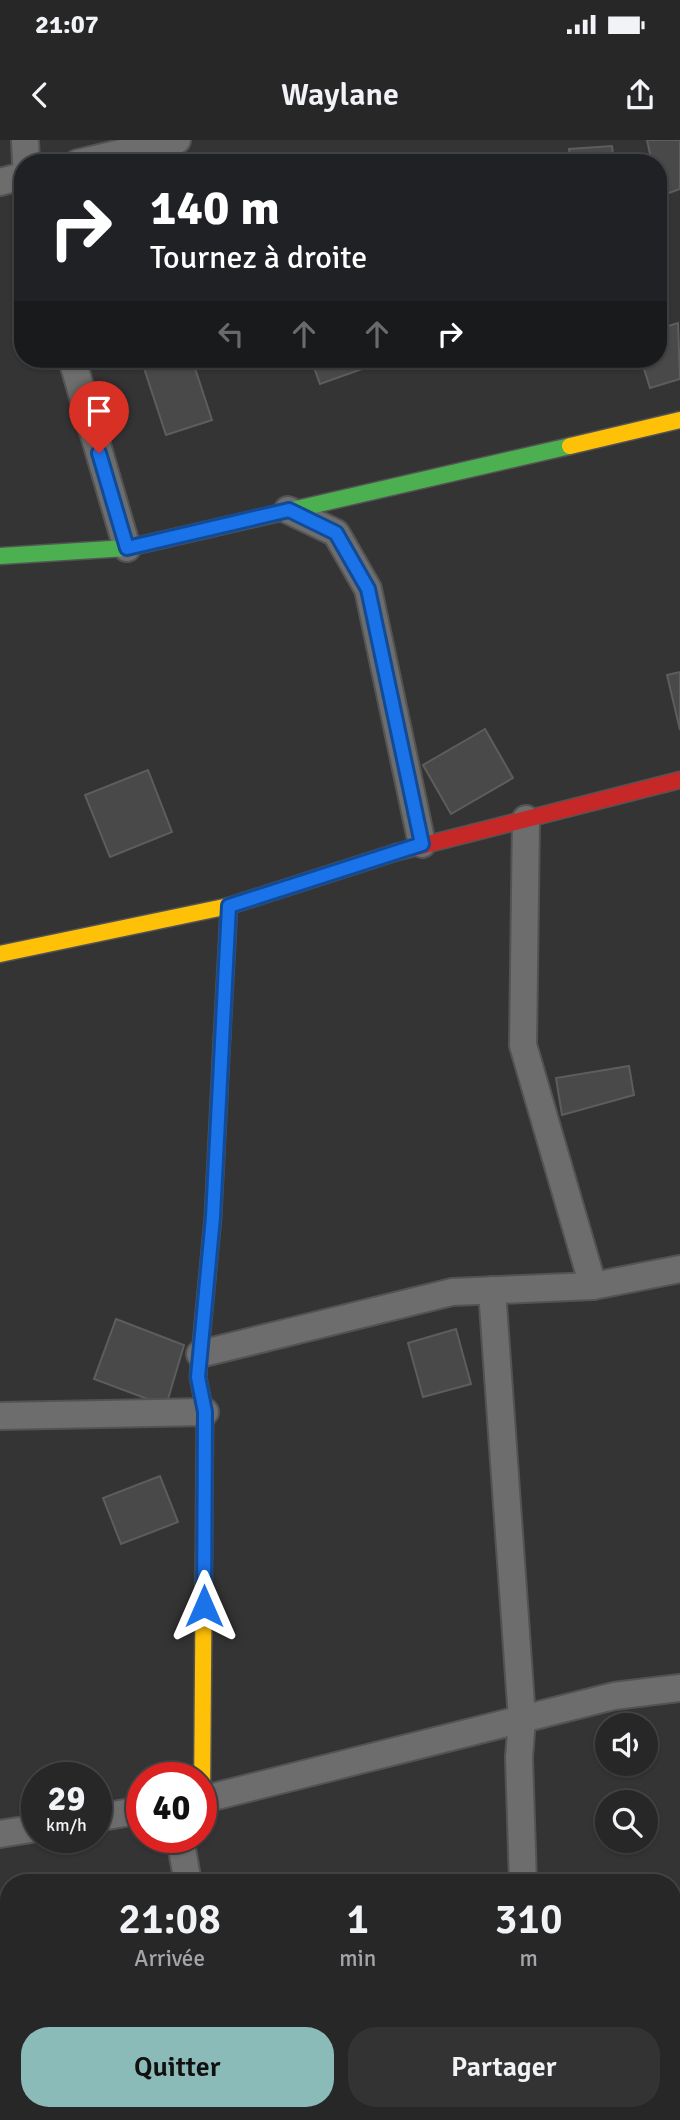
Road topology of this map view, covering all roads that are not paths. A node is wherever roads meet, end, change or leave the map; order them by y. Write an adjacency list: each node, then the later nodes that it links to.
1 (177, 140): 2 (street)
2 (117, 154)
3 (75, 368): 6 (street)
4 (680, 420): 5 (street)
5 (289, 510): 6 (street); 10 (street)
6 (127, 548): 7 (street)
7 (0, 556)
8 (680, 780): 9 (street)
9 (526, 819): 10 (street); 14 (street)
10 (422, 844): 11 (street)
11 (229, 906): 12 (street); 16 (street)
12 (0, 954)
13 (680, 1269): 14 (street)
14 (593, 1286): 15 (street)
15 (492, 1290): 16 (street); 20 (street)
16 (200, 1354): 17 (street)
17 (205, 1412): 18 (street); 21 (street)
18 (0, 1416)
19 (680, 1688): 20 (street)
20 (522, 1719): 22 (street); 27 (street)
21 (202, 1762)
22 (217, 1796)
23 (21, 1831): 24 (street)
24 (0, 1834)
25 (183, 1853): 26 (street)
26 (186, 1874)
27 (523, 1874)

